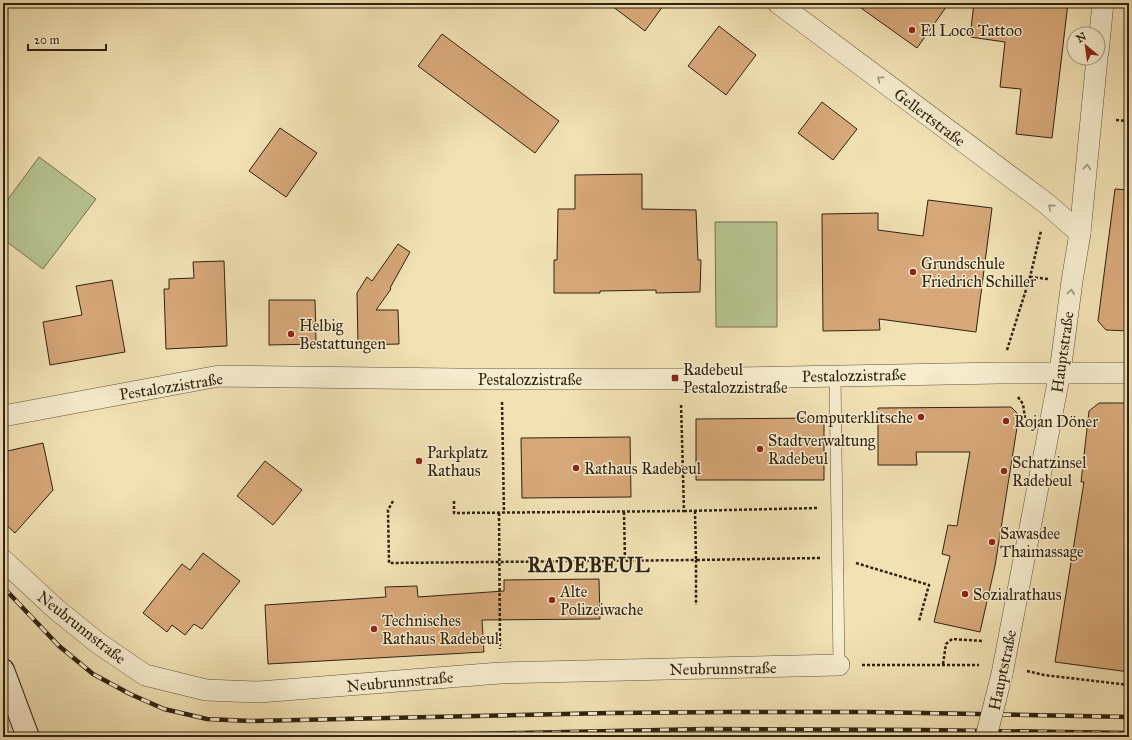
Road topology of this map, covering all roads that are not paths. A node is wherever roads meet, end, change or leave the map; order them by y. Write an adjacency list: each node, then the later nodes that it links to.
1 (778, 3): 5 (street, Gellertstraße, one-way to 1)
2 (1103, 3): 3 (street)
3 (1101, 26)
4 (1097, 66): 5 (street, Hauptstraße, one-way to 4)
5 (1080, 233): 6 (street, Hauptstraße, one-way to 5)
6 (1060, 372): 7 (street, Pestalozzistraße); 8 (street, Pestalozzistraße); 14 (street, Hauptstraße, bridge)
7 (1129, 372)
8 (835, 376): 9 (street, Pestalozzistraße); 11 (lane)
9 (3, 416)
10 (3, 560): 11 (street, Neubrunnstraße)
11 (840, 665)
12 (3, 670): 13 (street)
13 (28, 737)
14 (986, 737)

